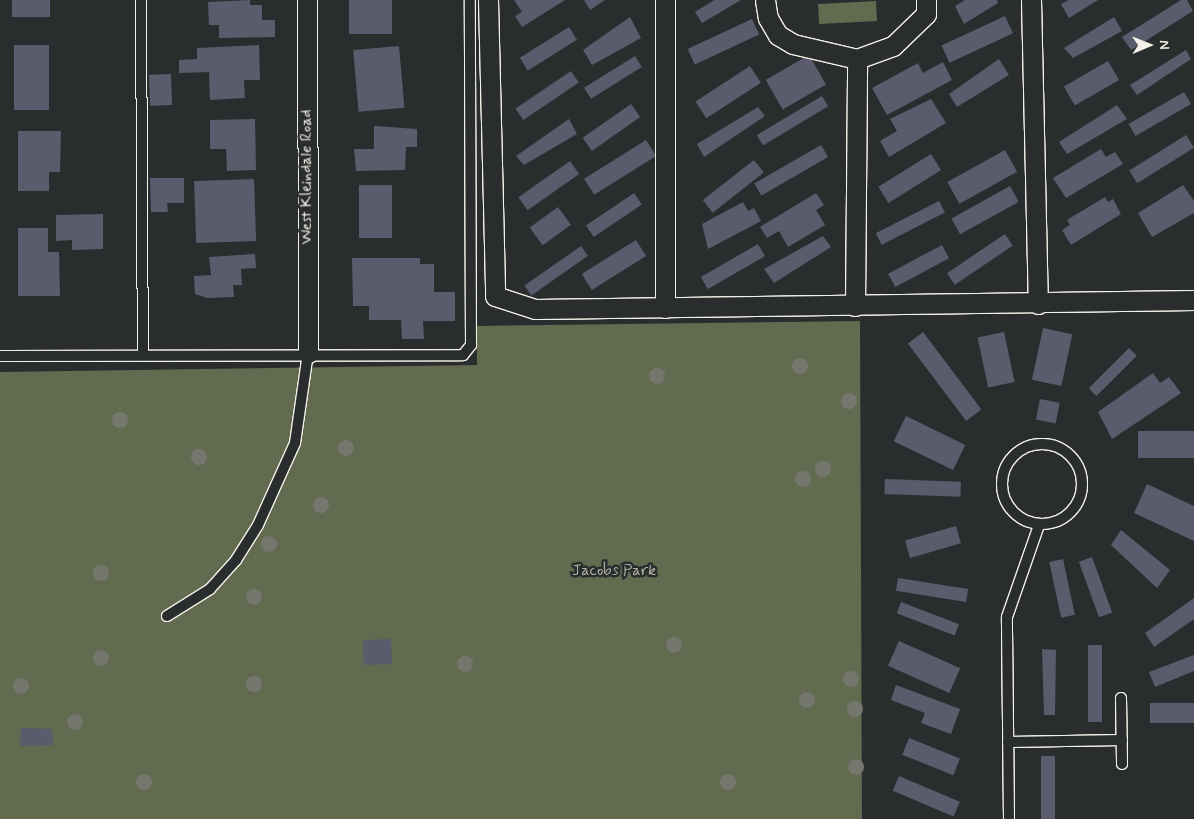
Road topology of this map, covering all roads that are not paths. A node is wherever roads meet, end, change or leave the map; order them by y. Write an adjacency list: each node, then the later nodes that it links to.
1 (141, 0): 15 (lane)
2 (307, 0): 14 (street, West Kleindale Road)
3 (470, 0): 14 (lane)
4 (488, 0): 13 (street)
5 (665, 0): 13 (street)
6 (765, 0): 9 (street)
7 (926, 0): 9 (street)
8 (1031, 0): 11 (street)
9 (857, 59): 12 (street)
10 (1194, 300): 11 (street)
11 (1038, 304): 12 (street)
12 (855, 306): 13 (street)
13 (665, 308)
14 (308, 353): 15 (lane); 18 (lane)
15 (144, 354): 16 (lane)
16 (0, 356)
17 (1038, 525): 17 (lane); 21 (lane)
18 (167, 616)
19 (1121, 698): 20 (lane)
20 (1122, 740): 21 (lane); 22 (lane)
21 (1008, 742): 23 (lane)
22 (1122, 764)
23 (1009, 819)

